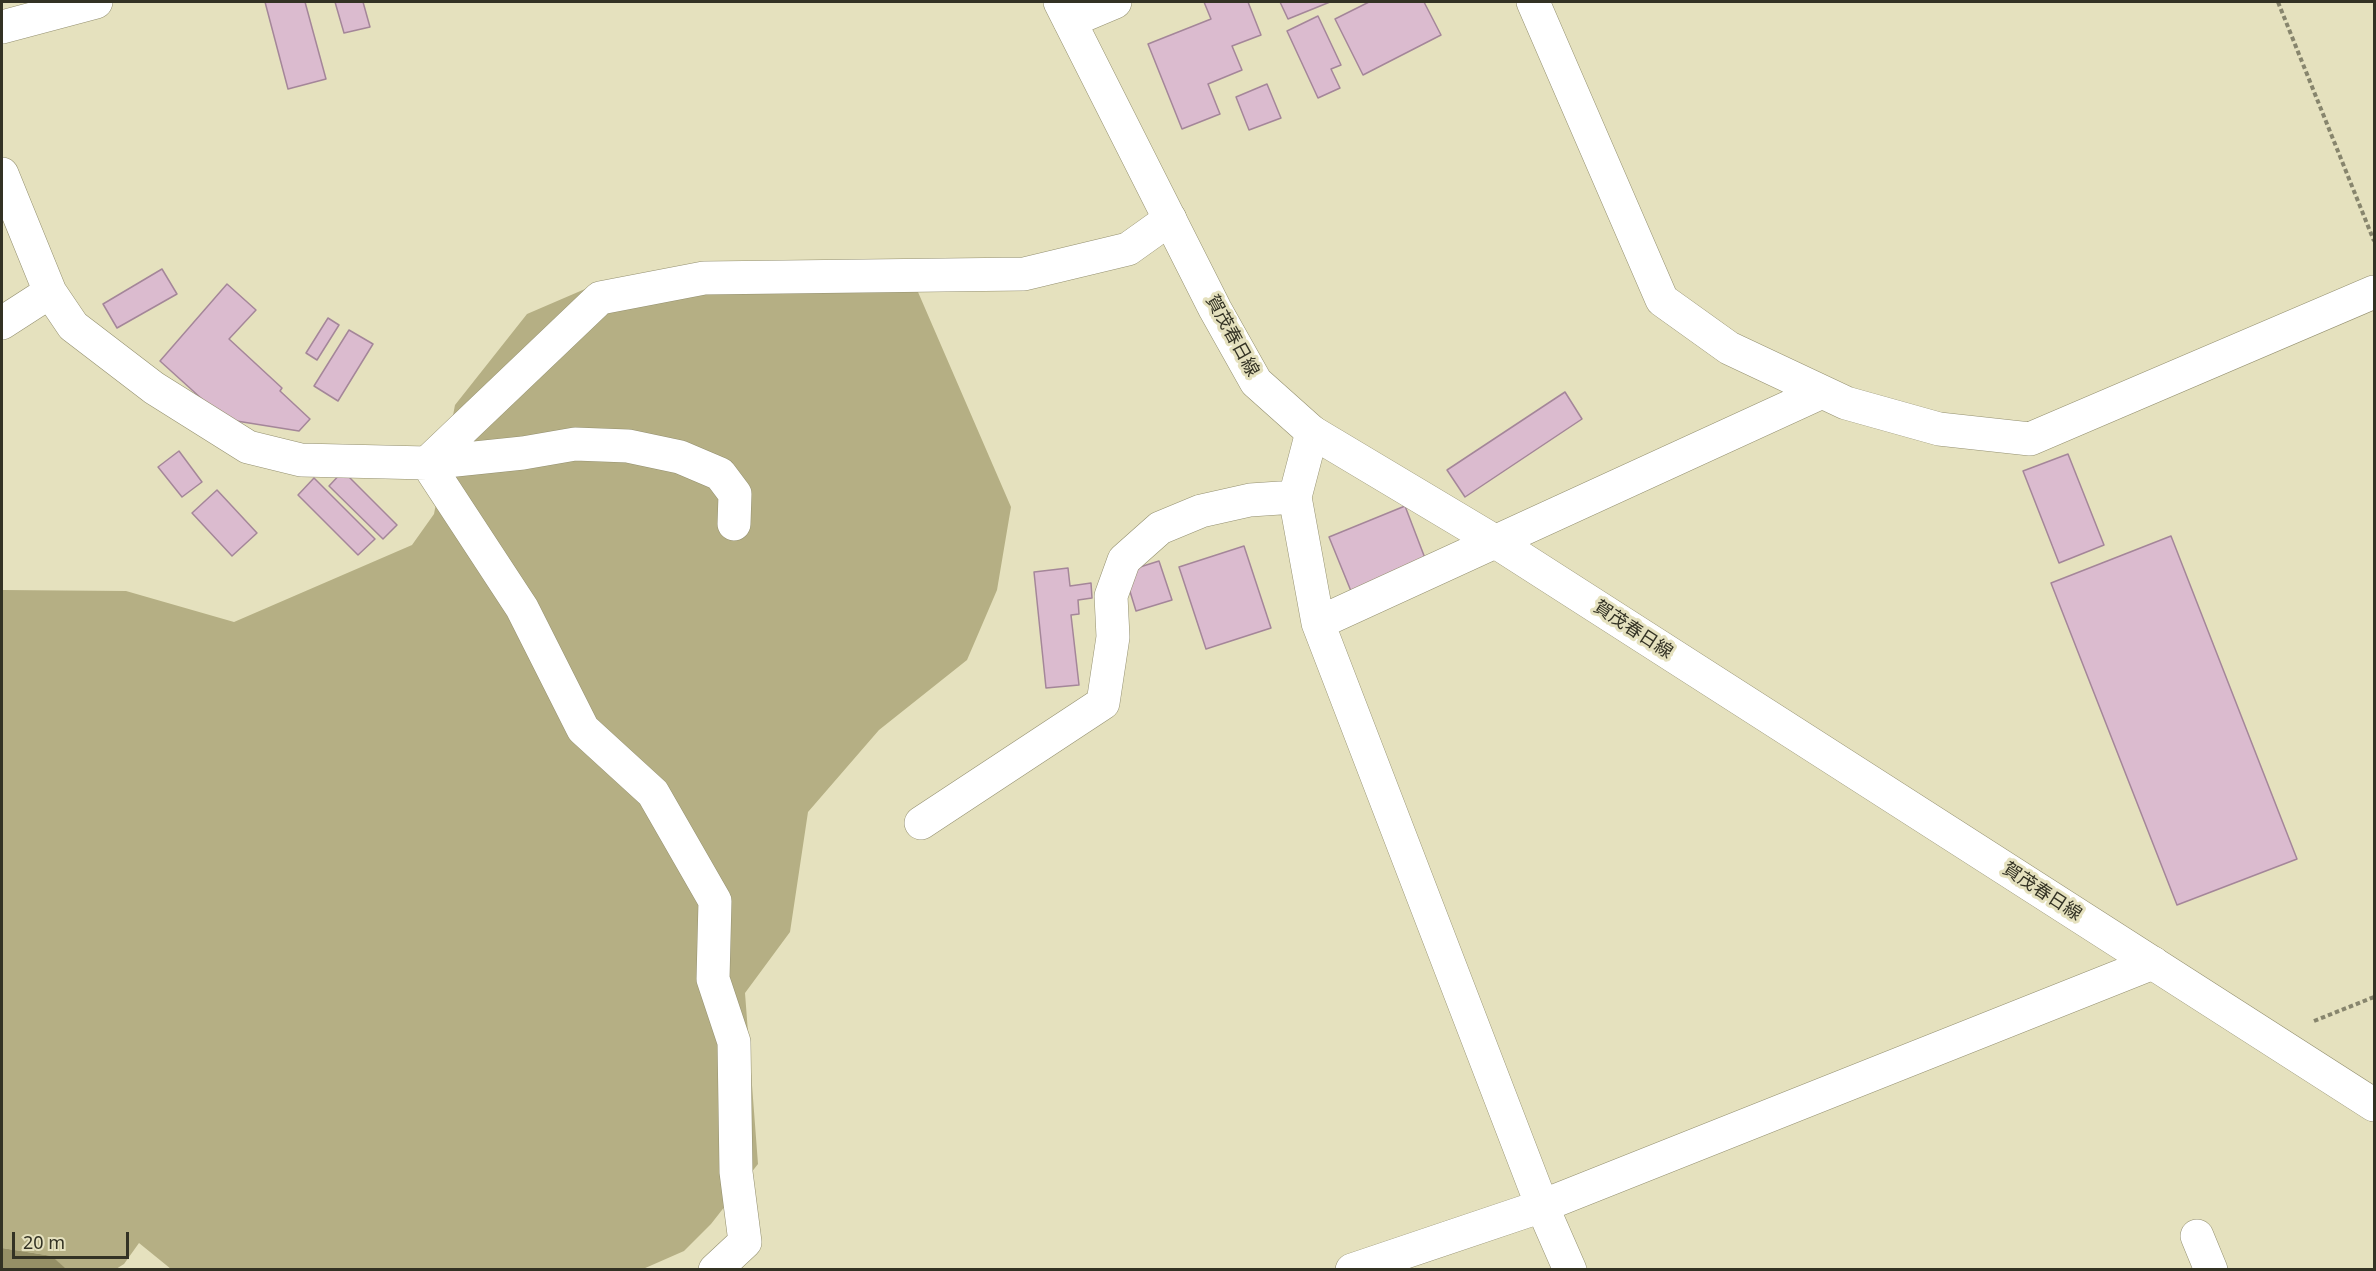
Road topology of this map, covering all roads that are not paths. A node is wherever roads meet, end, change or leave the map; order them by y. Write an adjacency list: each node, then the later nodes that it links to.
1 (96, 2): 5 (street)
2 (1115, 2): 4 (street)
3 (1533, 2): 11 (street)
4 (1065, 11): 7 (street, 賀茂春日線)
5 (2, 27)
6 (2, 174): 8 (street)
7 (1170, 219): 12 (street, 賀茂春日線); 13 (street)
8 (50, 292): 10 (street); 13 (street)
9 (2374, 292): 11 (street)
10 (2, 323)
11 (1822, 392): 16 (street)
12 (1312, 432): 14 (street); 16 (street, 賀茂春日線)
13 (427, 463): 15 (street); 23 (street)
14 (1295, 497): 17 (street); 18 (street)
15 (734, 524)
16 (1496, 542): 17 (street); 19 (street, 賀茂春日線)
17 (1318, 623): 21 (street)
18 (921, 823)
19 (2152, 963): 20 (street, 賀茂春日線); 21 (street)
20 (2374, 1105)
21 (1542, 1206): 24 (street); 25 (street)
22 (2197, 1236): 26 (street)
23 (715, 1269)
24 (1352, 1269)
25 (1570, 1269)
26 (2211, 1269)

